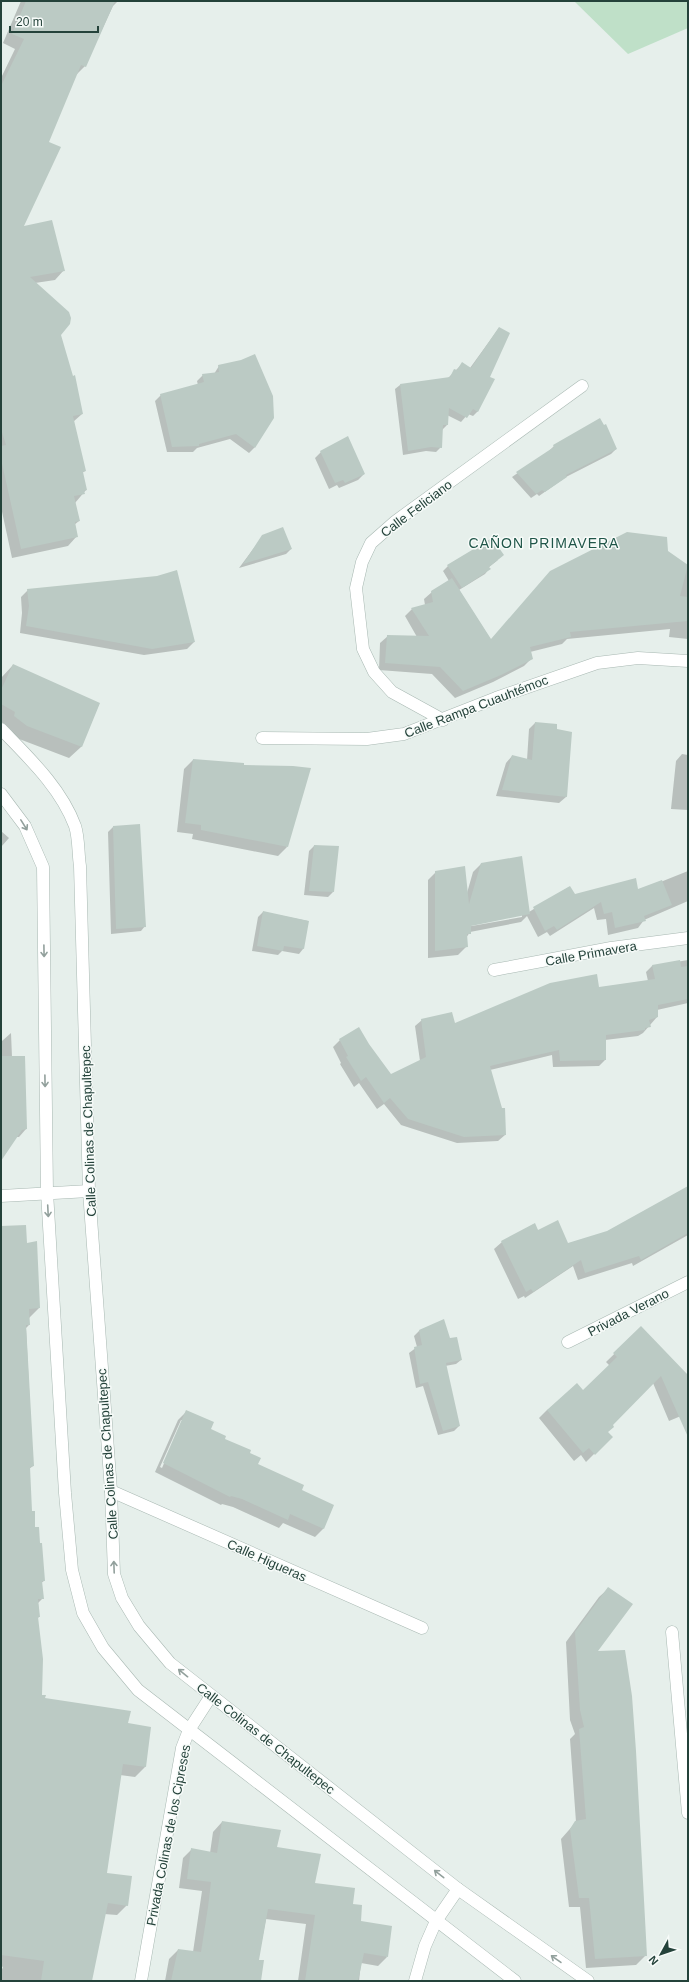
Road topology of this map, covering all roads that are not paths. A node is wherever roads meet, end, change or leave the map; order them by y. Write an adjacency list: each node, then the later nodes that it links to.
1 (582, 386): 3 (street, Calle Feliciano)
2 (688, 661): 3 (street, Calle Rampa Cuauhtémoc)
3 (443, 720): 5 (street, Calle Rampa Cuauhtémoc)
4 (1, 729): 9 (street, Calle Colinas de Chapultepec)
5 (262, 738)
6 (1, 794): 10 (street, one-way to 10)
7 (688, 938): 8 (street, Calle Primavera)
8 (494, 970)
9 (89, 1191): 10 (street); 14 (street, Calle Colinas de Chapultepec)
10 (47, 1192): 11 (street); 18 (street, one-way to 18)
11 (1, 1196)
12 (688, 1282): 13 (street, Privada Verano)
13 (568, 1342)
14 (111, 1491): 15 (street, Calle Higueras); 17 (street, Calle Colinas de Chapultepec, one-way to 14)
15 (422, 1628)
16 (672, 1632): 19 (street)
17 (211, 1696): 18 (street, Privada Colinas de los Cipreses); 20 (street, Calle Colinas de Chapultepec, one-way to 17)
18 (189, 1730): 21 (street); 22 (street, Privada Colinas de los Cipreses)
19 (688, 1813)
20 (458, 1889): 21 (street); 25 (street, Calle Colinas de Chapultepec, one-way to 20)
21 (436, 1921): 23 (street); 24 (street)
22 (141, 1981)
23 (415, 1981)
24 (515, 1981)
25 (588, 1981)

